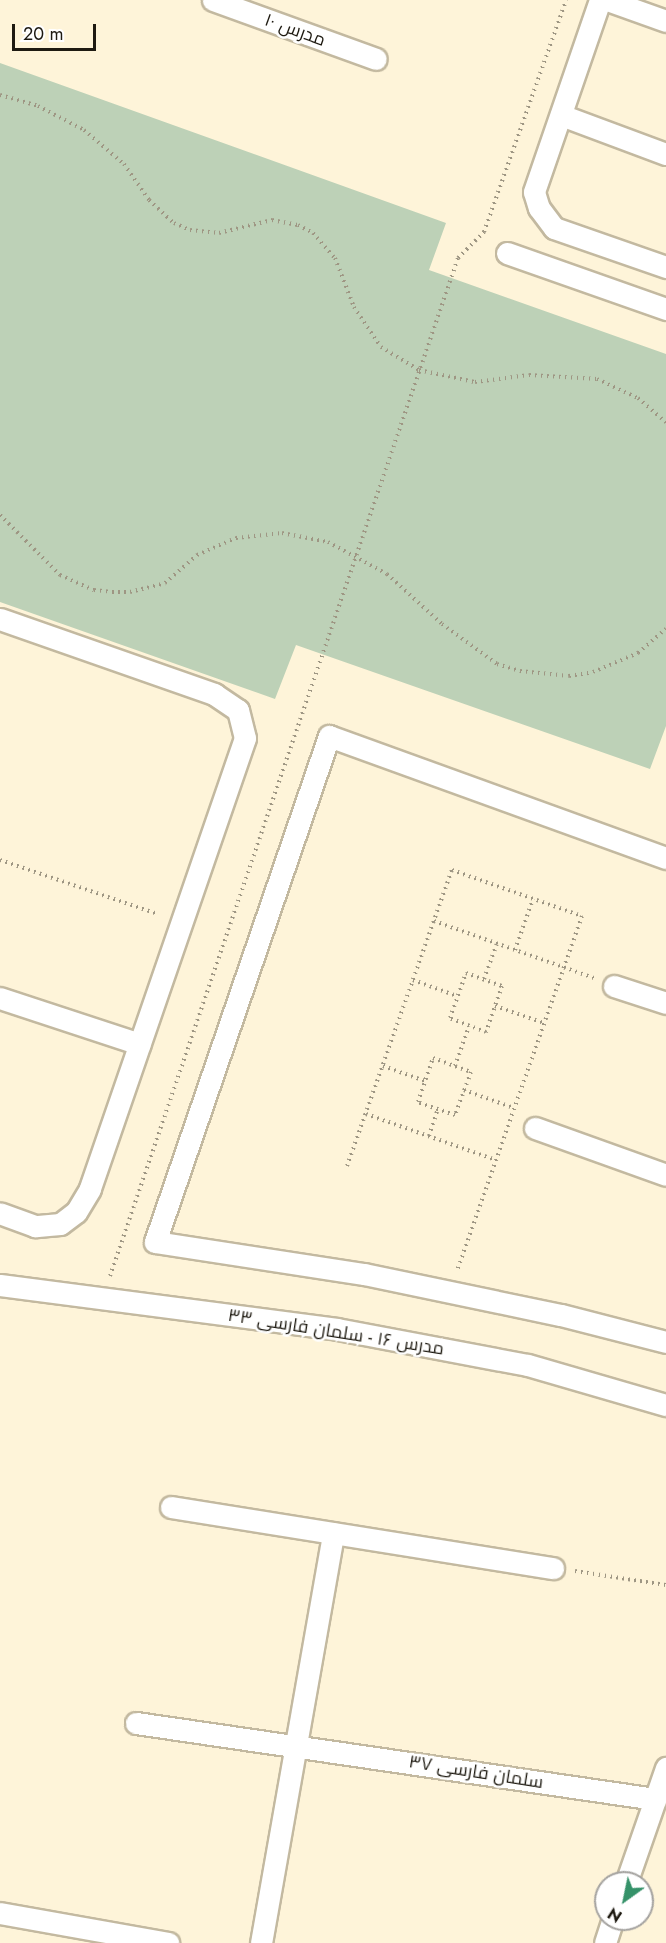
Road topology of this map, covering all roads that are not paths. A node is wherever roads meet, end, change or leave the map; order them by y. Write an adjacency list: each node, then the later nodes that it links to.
1 (213, 0): 5 (street, مدرس ۱۰)
2 (600, 0): 6 (street)
3 (607, 0): 4 (street)
4 (666, 21)
5 (376, 59)
6 (561, 115): 7 (street); 9 (street)
7 (666, 154)
8 (507, 253): 10 (street)
9 (666, 267)
10 (666, 309)
11 (0, 619): 16 (street)
12 (666, 858): 21 (street)
13 (614, 986): 15 (street)
14 (0, 998): 16 (street)
15 (666, 1002)
16 (140, 1044): 19 (street)
17 (535, 1128): 18 (street)
18 (666, 1175)
19 (0, 1213)
20 (0, 1285): 22 (street, مدرس ۱۶ - سلمان فارسی ۳۳)
21 (666, 1342)
22 (666, 1405)
23 (171, 1507): 24 (street)
24 (333, 1533): 25 (street); 27 (street)
25 (553, 1568)
26 (136, 1723): 27 (street, سلمان فارسی ۳۷)
27 (296, 1745): 29 (street, سلمان فارسی ۳۷); 33 (street)
28 (666, 1768): 29 (street)
29 (655, 1799): 30 (street)
30 (630, 1871)
31 (0, 1913): 32 (street)
32 (168, 1943)
33 (261, 1943)

